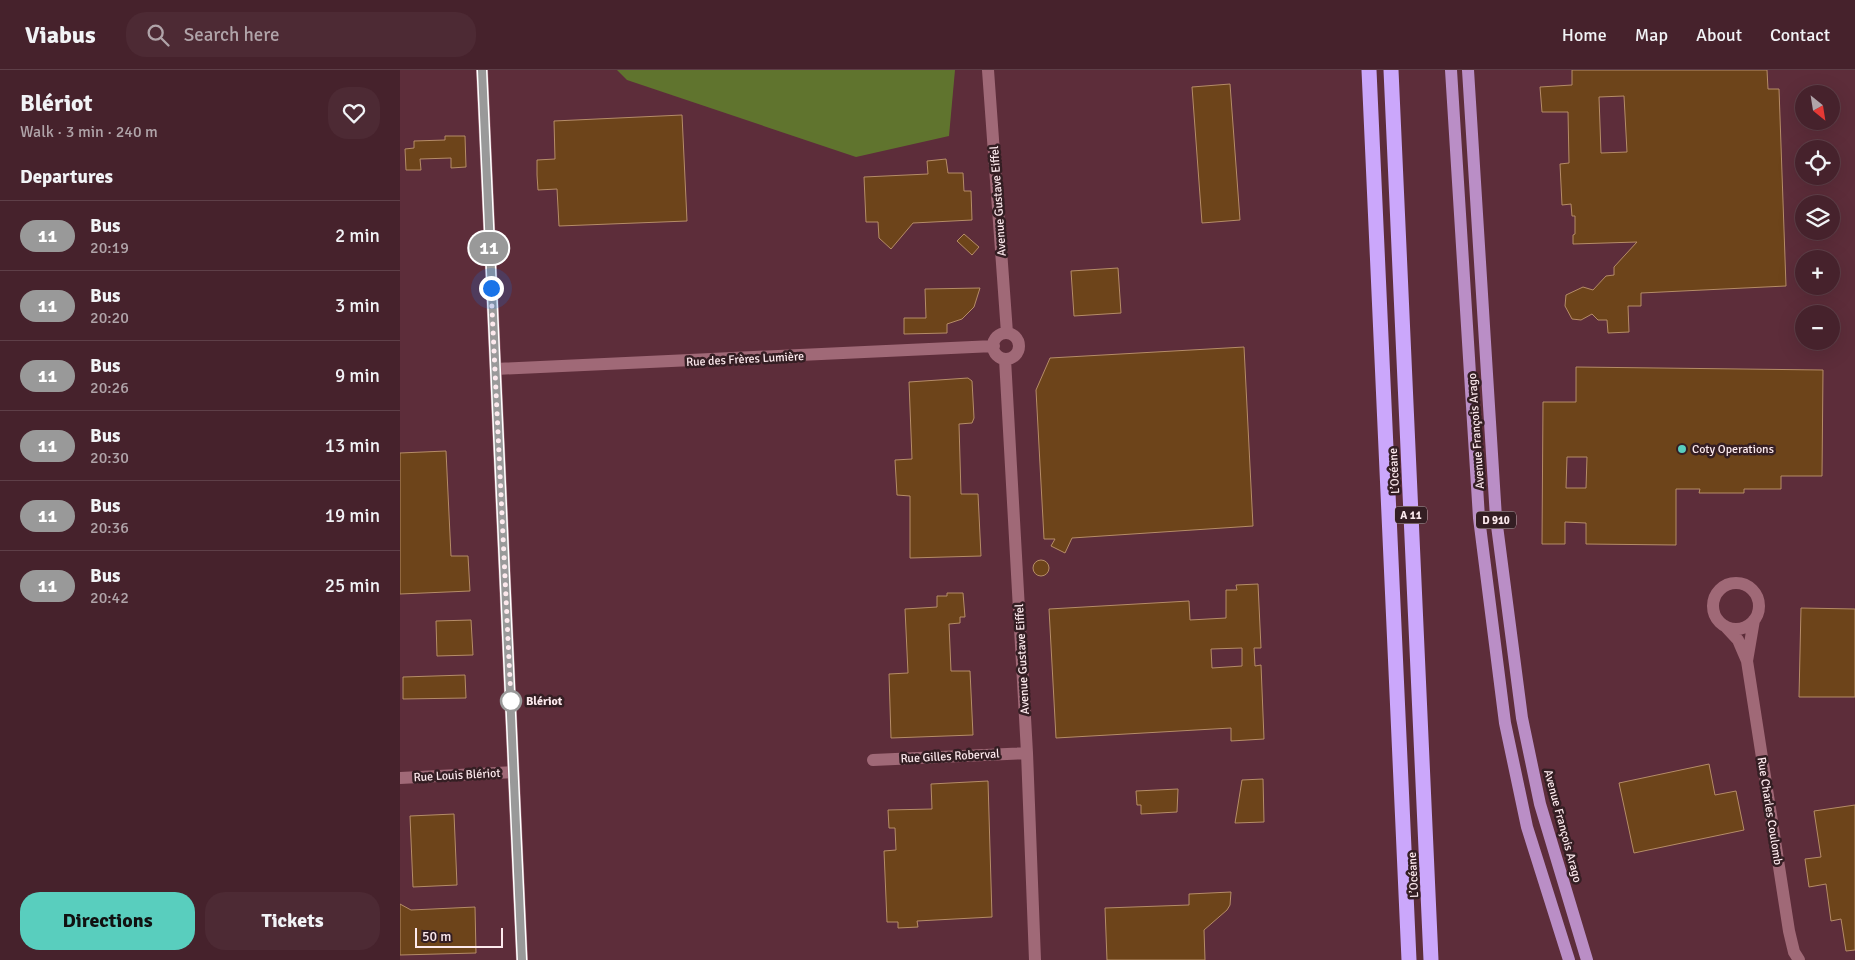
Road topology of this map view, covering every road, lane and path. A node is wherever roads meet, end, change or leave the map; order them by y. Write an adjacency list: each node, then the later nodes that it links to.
1 (482, 70): 10 (street)
2 (988, 70): 7 (street, Avenue Gustave Eiffel)
3 (1369, 70): 20 (highway, L’Océane / A 11)
4 (1391, 70): 21 (highway, L’Océane / A 11)
5 (1451, 70): 22 (main road, Avenue François Arago / D 910)
6 (1468, 70): 23 (main road, Avenue François Arago / D 910)
7 (1007, 333): 8 (street); 9 (street)
8 (994, 346): 9 (street); 10 (street, Rue des Frères Lumière)
9 (1005, 359): 14 (street, Avenue Gustave Eiffel)
10 (496, 369): 16 (street)
11 (1754, 620): 12 (street); 12 (street, Rue Charles Coulomb); 13 (street, Rue Charles Coulomb)
12 (1725, 626): 13 (street, Rue Charles Coulomb)
13 (1747, 660): 24 (street, Rue Charles Coulomb)
14 (1027, 753): 15 (street, Rue Gilles Roberval); 19 (street, Avenue Gustave Eiffel)
15 (873, 760)
16 (514, 772): 17 (street, Rue Louis Blériot); 18 (street)
17 (400, 778)
18 (522, 960)
19 (1035, 960)
20 (1409, 960)
21 (1432, 960)
22 (1569, 960)
23 (1587, 960)
24 (1799, 960)

